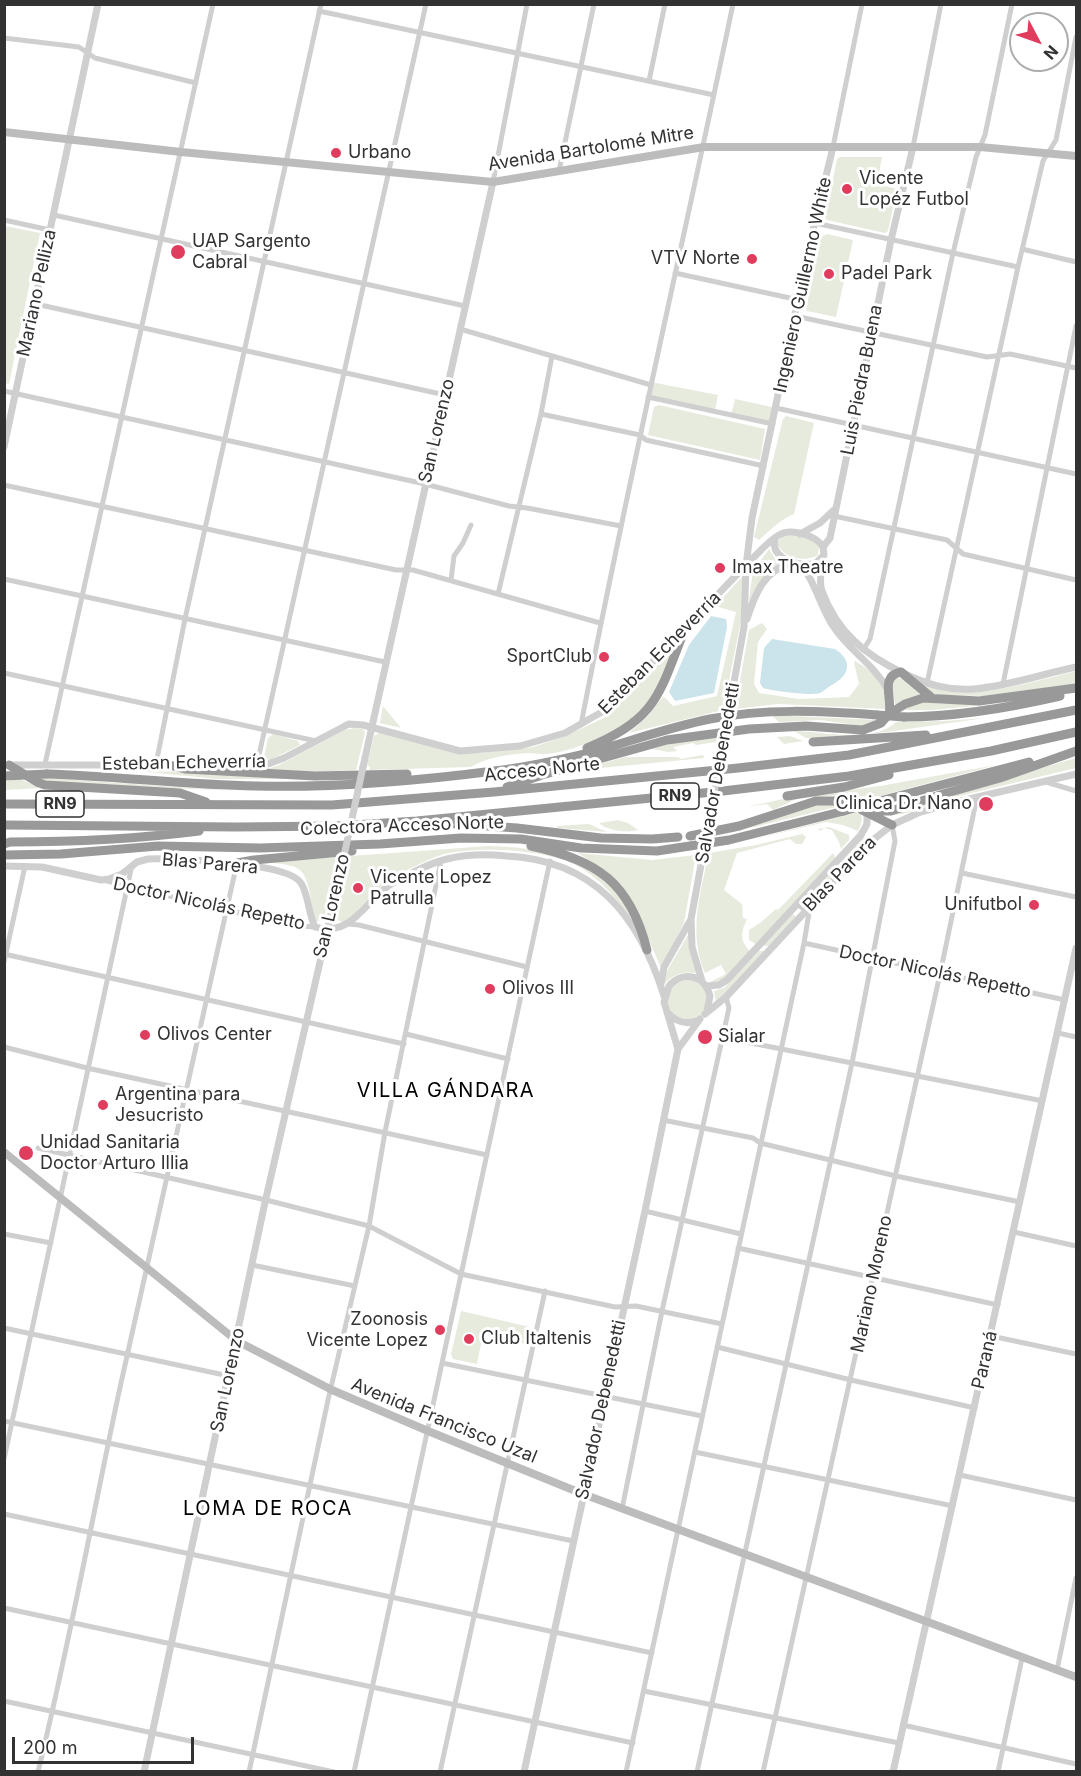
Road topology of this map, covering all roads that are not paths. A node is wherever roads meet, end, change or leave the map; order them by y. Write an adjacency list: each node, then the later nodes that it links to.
1 (98, 4): 15 (street, Mariano Pelliza)
2 (213, 4): 19 (street)
3 (426, 4): 12 (street)
4 (527, 4): 16 (street, San Lorenzo)
5 (594, 4): 17 (street)
6 (664, 4): 18 (street)
7 (733, 4): 20 (street)
8 (862, 4): 24 (street, Ingeniero Guillermo White)
9 (941, 4): 25 (street)
10 (1012, 4): 26 (street)
11 (320, 8): 12 (street); 30 (street)
12 (420, 32): 16 (street); 31 (street)
13 (1077, 37): 28 (street)
14 (4, 38): 15 (street)
15 (88, 53): 19 (street); 22 (street, Mariano Pelliza)
16 (518, 53): 17 (street); 33 (street, San Lorenzo)
17 (582, 67): 18 (street); 32 (street)
18 (650, 81): 20 (street)
19 (196, 83): 27 (street)
20 (714, 95): 23 (street)
21 (4, 132): 22 (main road, Avenida Bartolomé Mitre)
22 (69, 139): 27 (main road, Avenida Bartolomé Mitre); 34 (street, Mariano Pelliza)
23 (704, 147): 24 (main road, Avenida Bartolomé Mitre); 32 (main road, Avenida Bartolomé Mitre); 45 (street)
24 (833, 147): 25 (main road, Avenida Bartolomé Mitre); 36 (street, Ingeniero Guillermo White)
25 (913, 147): 26 (main road, Avenida Bartolomé Mitre); 39 (street, Luis Piedra Buena)
26 (980, 147): 28 (main road, Avenida Bartolomé Mitre); 41 (street)
27 (181, 152): 30 (main road, Avenida Bartolomé Mitre); 38 (street)
28 (1048, 153): 29 (main road, Avenida Bartolomé Mitre); 40 (street)
29 (1077, 156)
30 (287, 162): 31 (main road, Avenida Bartolomé Mitre); 42 (street)
31 (389, 171): 33 (main road, Avenida Bartolomé Mitre); 46 (street)
32 (559, 171): 33 (main road, Avenida Bartolomé Mitre)
33 (493, 182): 49 (street, San Lorenzo)
34 (54, 215): 37 (street, Mariano Pelliza); 38 (street)
35 (4, 220): 37 (street)
36 (814, 223): 39 (street); 47 (street, Ingeniero Guillermo White)
37 (50, 230): 48 (street, Mariano Pelliza)
38 (161, 238): 42 (street); 52 (street)
39 (891, 240): 41 (street); 54 (street, Luis Piedra Buena)
40 (1022, 249): 43 (street); 44 (street)
41 (952, 254): 44 (street); 55 (street)
42 (265, 262): 46 (street); 56 (street)
43 (1077, 262)
44 (1018, 267): 58 (street)
45 (675, 273): 47 (street); 62 (street)
46 (365, 283): 49 (street); 61 (street)
47 (799, 300): 50 (street, Ingeniero Guillermo White)
48 (36, 304): 52 (street); 64 (street, Mariano Pelliza)
49 (465, 306): 53 (street, San Lorenzo)
50 (795, 316): 54 (street); 67 (street, Ingeniero Guillermo White)
51 (1077, 327): 59 (street)
52 (142, 328): 56 (street); 69 (street)
53 (460, 329): 57 (street); 65 (street, San Lorenzo)
54 (872, 333): 55 (street); 71 (street, Luis Piedra Buena)
55 (933, 346): 58 (street); 74 (street)
56 (245, 349): 61 (street); 73 (street)
57 (552, 356): 62 (street); 68 (street)
58 (999, 356): 59 (street); 76 (street)
59 (1068, 366): 60 (street); 79 (street)
60 (1077, 368)
61 (345, 372): 65 (street); 77 (street)
62 (651, 385): 66 (street)
63 (4, 392): 64 (street)
64 (16, 394): 69 (street); 75 (street, Mariano Pelliza)
65 (445, 395): 81 (street, San Lorenzo)
66 (648, 397): 70 (street); 72 (street)
67 (776, 408): 70 (street, Ingeniero Guillermo White); 71 (street)
68 (541, 414): 72 (street); 84 (street)
69 (122, 417): 73 (street); 83 (street)
70 (773, 424): 78 (street, Ingeniero Guillermo White)
71 (853, 425): 74 (street); 85 (street, Luis Piedra Buena)
72 (640, 435): 78 (street); 87 (street)
73 (225, 439): 77 (street); 88 (street)
74 (914, 439): 76 (street); 89 (street)
75 (4, 447)
76 (978, 452): 79 (street); 93 (street)
77 (325, 462): 81 (street); 94 (street)
78 (764, 466): 97 (street, Ingeniero Guillermo White)
79 (1047, 467): 80 (street); 98 (street)
80 (1077, 474)
81 (425, 484): 84 (street); 99 (street, San Lorenzo)
82 (4, 485): 83 (street)
83 (102, 507): 88 (street); 104 (street)
84 (518, 507): 87 (street); 103 (street)
85 (835, 512): 89 (street); 90 (street); 92 (street, Luis Piedra Buena)
86 (471, 525): 101 (street)
87 (621, 526): 106 (street)
88 (206, 529): 94 (street); 105 (street)
89 (894, 529): 93 (street); 110 (street)
90 (800, 534): 91 (street); 92 (street)
91 (775, 539): 96 (street); 97 (street, Esteban Echeverría)
92 (823, 547): 95 (street)
93 (956, 549): 98 (street); 115 (street)
94 (306, 551): 99 (street); 109 (street)
95 (821, 560): 96 (street); 110 (street)
96 (796, 563): 107 (street, Salvador Debenedetti); 118 (street)
97 (746, 566): 107 (street, Salvador Debenedetti); 108 (street, Esteban Echeverría)
98 (1027, 568): 102 (street); 116 (street)
99 (405, 571): 101 (street); 111 (street, San Lorenzo)
100 (4, 579): 104 (street)
101 (451, 580): 103 (street)
102 (1077, 580)
103 (498, 594): 106 (street)
104 (83, 596): 105 (street); 117 (street)
105 (185, 619): 109 (street); 121 (street)
106 (600, 623): 124 (street)
107 (744, 627): 174 (street, Salvador Debenedetti, bridge)
108 (684, 631): 124 (street, Esteban Echeverría); 132 (highway)
109 (285, 640): 111 (street); 126 (street)
110 (863, 650): 113 (street)
111 (385, 662): 125 (street, San Lorenzo)
112 (1077, 667): 116 (street)
113 (901, 672): 115 (street); 118 (highway); 120 (highway)
114 (4, 673): 117 (street)
115 (927, 683): 116 (street)
116 (1003, 684)
117 (63, 686): 121 (street); 138 (street)
118 (888, 690): 123 (highway)
119 (1077, 690): 120 (highway); 132 (highway, bridge)
120 (932, 698): 123 (highway)
121 (166, 708): 126 (street); 134 (street)
122 (1077, 710): 128 (highway, Acceso Norte / RN9)
123 (889, 714): 144 (highway)
124 (581, 725): 125 (street, Esteban Echeverría)
125 (370, 727): 129 (street, Esteban Echeverría); 177 (street, San Lorenzo, bridge)
126 (266, 729): 129 (street); 135 (street)
127 (1077, 732): 133 (highway, RN9)
128 (962, 733): 130 (highway); 144 (highway, Acceso Norte / RN9)
129 (316, 741): 135 (street, Esteban Echeverría)
130 (813, 742)
131 (1077, 750): 149 (highway, Colectora Acceso Norte, bridge); 149 (highway)
132 (559, 759): 139 (highway)
133 (931, 762): 145 (highway); 151 (highway, RN9)
134 (156, 764): 137 (street, Esteban Echeverría); 138 (street, Esteban Echeverría)
135 (257, 764): 137 (street, Esteban Echeverría)
136 (7, 765): 138 (street, Esteban Echeverría); 148 (highway)
137 (169, 765): 139 (highway)
138 (46, 769): 139 (highway); 141 (highway, bridge)
139 (461, 774)
140 (1077, 774): 142 (street, Blas Parera)
141 (4, 776)
142 (1045, 782): 143 (street, Blas Parera); 146 (street, Blas Parera)
143 (1077, 791)
144 (494, 792): 148 (highway, Acceso Norte / RN9)
145 (787, 796)
146 (977, 797): 153 (street, Blas Parera); 167 (street, Mariano Moreno)
147 (4, 804): 148 (highway, Acceso Norte / RN9)
148 (214, 805)
149 (847, 807): 150 (highway); 155 (highway); 157 (highway, Colectora Acceso Norte)
150 (867, 814): 153 (highway); 171 (street, Blas Parera)
151 (417, 821): 154 (highway, RN9); 156 (highway)
152 (4, 825): 154 (highway, RN9)
153 (892, 825): 172 (street, Blas Parera); 183 (street)
154 (236, 827): 159 (highway)
155 (690, 836)
156 (678, 837)
157 (499, 839): 158 (highway, Colectora Acceso Norte); 181 (highway)
158 (401, 842): 160 (highway, Colectora Acceso Norte); 163 (highway)
159 (4, 844)
160 (4, 855)
161 (441, 861): 162 (street); 175 (street); 178 (street)
162 (550, 861): 181 (street); 185 (street)
163 (237, 863): 164 (street, Blas Parera); 173 (street); 176 (street, Blas Parera)
164 (132, 865): 168 (street, Blas Parera); 169 (street)
165 (4, 866): 166 (street)
166 (25, 866): 168 (street); 182 (street)
167 (962, 873): 170 (street); 186 (street, Mariano Moreno)
168 (101, 880): 169 (street, Doctor Nicolás Repetto)
169 (127, 887): 173 (street, Doctor Nicolás Repetto); 187 (street)
170 (1077, 897)
171 (797, 904): 172 (street); 188 (street, Blas Parera)
172 (806, 909): 179 (street); 191 (street, Blas Parera)
173 (227, 910): 176 (street, Doctor Nicolás Repetto); 193 (street)
174 (691, 919): 188 (street, Salvador Debenedetti); 189 (street, Salvador Debenedetti)
175 (348, 924): 177 (street, Doctor Nicolás Repetto); 178 (street, Doctor Nicolás Repetto)
176 (315, 927): 177 (street, Doctor Nicolás Repetto)
177 (326, 928): 196 (street, San Lorenzo)
178 (424, 941): 185 (street, Doctor Nicolás Repetto); 198 (street)
179 (804, 943): 183 (street, Doctor Nicolás Repetto); 204 (street)
180 (1077, 948): 192 (street, Paraná)
181 (647, 950): 189 (street)
182 (5, 955): 184 (street); 187 (street)
183 (873, 958): 186 (street, Doctor Nicolás Repetto); 206 (street)
184 (4, 962)
185 (527, 967): 205 (street)
186 (940, 974): 192 (street, Doctor Nicolás Repetto); 208 (street, Mariano Moreno)
187 (108, 976): 193 (street); 207 (street)
188 (705, 984): 190 (street); 195 (street)
189 (661, 987): 190 (street)
190 (664, 996): 194 (street)
191 (726, 997): 195 (street, Blas Parera); 199 (street)
192 (1065, 1000): 197 (street, Paraná)
193 (206, 1001): 196 (street); 209 (street)
194 (668, 1012): 195 (street); 203 (street, Salvador Debenedetti)
195 (703, 1017): 203 (street, Salvador Debenedetti)
196 (306, 1022): 201 (street); 211 (street, San Lorenzo)
197 (1058, 1033): 200 (street); 210 (street, Paraná)
198 (406, 1034): 201 (street); 205 (street)
199 (721, 1037): 204 (street); 213 (street)
200 (1077, 1037)
201 (404, 1044): 214 (street)
202 (4, 1047): 207 (street)
203 (678, 1049): 212 (street, Salvador Debenedetti)
204 (782, 1049): 206 (street); 215 (street)
205 (508, 1059): 218 (street)
206 (852, 1063): 208 (street); 220 (street)
207 (87, 1068): 209 (street); 219 (street)
208 (918, 1076): 210 (street); 221 (street, Mariano Moreno)
209 (186, 1090): 211 (street); 222 (street)
210 (1043, 1101): 225 (street, Paraná)
211 (286, 1112): 214 (street); 224 (street, San Lorenzo)
212 (663, 1120): 213 (street); 226 (street, Salvador Debenedetti)
213 (702, 1128): 215 (street); 227 (street)
214 (385, 1132): 218 (street); 228 (street)
215 (760, 1143): 220 (street); 231 (street)
216 (38, 1148): 219 (street)
217 (4, 1152): 223 (main road, Avenida Francisco Uzal)
218 (487, 1155): 238 (street)
219 (70, 1156): 222 (street); 223 (street)
220 (831, 1160): 221 (street); 235 (street)
221 (896, 1176): 225 (street); 239 (street, Mariano Moreno)
222 (166, 1177): 224 (street); 237 (street)
223 (61, 1200): 232 (street); 237 (main road, Avenida Francisco Uzal)
224 (266, 1200): 228 (street); 236 (street, San Lorenzo)
225 (1020, 1202): 229 (street, Paraná)
226 (645, 1211): 227 (street); 243 (street, Salvador Debenedetti)
227 (682, 1220): 231 (street); 244 (street)
228 (369, 1226): 238 (street); 240 (street)
229 (1014, 1232): 233 (street); 242 (street, Paraná)
230 (4, 1234): 232 (street)
231 (741, 1234): 234 (street)
232 (51, 1243): 247 (street)
233 (1077, 1246)
234 (738, 1248): 235 (street); 245 (street)
235 (808, 1264): 239 (street); 254 (street)
236 (252, 1265): 240 (street); 249 (street, San Lorenzo)
237 (146, 1268): 249 (main road, Avenida Francisco Uzal); 251 (street)
238 (462, 1274): 241 (street); 253 (street)
239 (873, 1279): 242 (street); 257 (street, Mariano Moreno)
240 (355, 1286): 258 (street)
241 (545, 1291): 243 (street); 256 (street)
242 (998, 1305): 248 (street, Paraná)
243 (624, 1306): 244 (street); 259 (street, Salvador Debenedetti)
244 (662, 1311): 245 (street); 260 (street)
245 (722, 1324): 250 (street)
246 (4, 1328): 247 (street)
247 (32, 1334): 251 (street); 264 (street)
248 (991, 1336): 252 (street); 261 (street, Paraná)
249 (237, 1341): 255 (street, San Lorenzo); 258 (main road, Avenida Francisco Uzal)
250 (717, 1347): 254 (street); 262 (street)
251 (127, 1354): 255 (street); 266 (street)
252 (1077, 1354)
253 (442, 1364): 256 (street); 265 (street)
254 (787, 1364): 257 (street); 271 (street)
255 (229, 1376): 270 (street, San Lorenzo)
256 (525, 1380): 259 (street); 269 (street)
257 (851, 1380): 261 (street); 273 (street, Mariano Moreno)
258 (332, 1390): 265 (main road, Avenida Francisco Uzal); 274 (street)
259 (605, 1396): 260 (street); 275 (street, Salvador Debenedetti)
260 (643, 1404): 262 (street); 279 (street)
261 (975, 1408): 272 (street, Paraná)
262 (702, 1416): 267 (street)
263 (4, 1421): 264 (street)
264 (12, 1422): 266 (street); 268 (street)
265 (428, 1431): 269 (main road, Avenida Francisco Uzal); 278 (street)
266 (108, 1443): 270 (street); 283 (street)
267 (695, 1452): 271 (street); 282 (street)
268 (4, 1459)
269 (507, 1463): 275 (main road, Avenida Francisco Uzal); 281 (street)
270 (210, 1464): 274 (street); 286 (street, San Lorenzo)
271 (764, 1466): 273 (street); 285 (street)
272 (960, 1475): 276 (street); 277 (street, Paraná)
273 (829, 1480): 277 (street); 288 (street, Mariano Moreno)
274 (310, 1484): 278 (street); 287 (street)
275 (583, 1494): 279 (main road, Avenida Francisco Uzal); 284 (street, Salvador Debenedetti)
276 (1077, 1500)
277 (953, 1506): 293 (street, Paraná)
278 (411, 1507): 281 (street); 290 (street)
279 (622, 1509): 282 (main road, Avenida Francisco Uzal)
280 (4, 1514): 283 (street)
281 (493, 1526): 284 (street); 292 (street)
282 (679, 1530): 285 (main road, Avenida Francisco Uzal); 297 (street)
283 (89, 1532): 286 (street); 294 (street)
284 (573, 1541): 295 (street, Salvador Debenedetti)
285 (744, 1553): 288 (main road, Avenida Francisco Uzal); 306 (street)
286 (191, 1554): 287 (street); 296 (street, San Lorenzo)
287 (291, 1575): 290 (street); 299 (street)
288 (805, 1576): 293 (main road, Avenida Francisco Uzal); 308 (street, Mariano Moreno)
289 (1077, 1578): 300 (street)
290 (392, 1597): 292 (street); 302 (street)
291 (4, 1608): 294 (street)
292 (475, 1615): 295 (street); 305 (street)
293 (926, 1621): 298 (main road, Avenida Francisco Uzal); 310 (street, Paraná)
294 (72, 1623): 296 (street); 307 (street)
295 (554, 1632): 297 (street); 309 (street, Salvador Debenedetti)
296 (172, 1645): 299 (street); 311 (street, San Lorenzo)
297 (652, 1653): 303 (street)
298 (1022, 1658): 300 (main road, Avenida Francisco Uzal); 314 (street)
299 (273, 1665): 302 (street); 315 (street)
300 (1057, 1670): 301 (main road, Avenida Francisco Uzal)
301 (1077, 1677)
302 (372, 1688): 305 (street); 321 (street)
303 (644, 1691): 306 (street); 312 (street)
304 (4, 1701): 307 (street)
305 (455, 1705): 309 (street); 322 (street)
306 (711, 1705): 308 (street); 325 (street)
307 (53, 1711): 311 (street); 317 (street)
308 (775, 1718): 313 (street); 326 (street, Mariano Moreno)
309 (535, 1722): 312 (street); 323 (street, Salvador Debenedetti)
310 (903, 1725): 313 (street, Paraná); 314 (street)
311 (153, 1732): 315 (street); 318 (street, San Lorenzo)
312 (633, 1743): 324 (street)
313 (899, 1743): 327 (street, Paraná)
314 (1003, 1747): 316 (street); 328 (street)
315 (252, 1754): 319 (street); 320 (street)
316 (1077, 1764)
317 (38, 1772)
318 (144, 1772)
319 (249, 1772)
320 (334, 1772)
321 (354, 1772)
322 (440, 1772)
323 (524, 1772)
324 (626, 1772)
325 (697, 1772)
326 (763, 1772)
327 (893, 1772)
328 (998, 1772)

